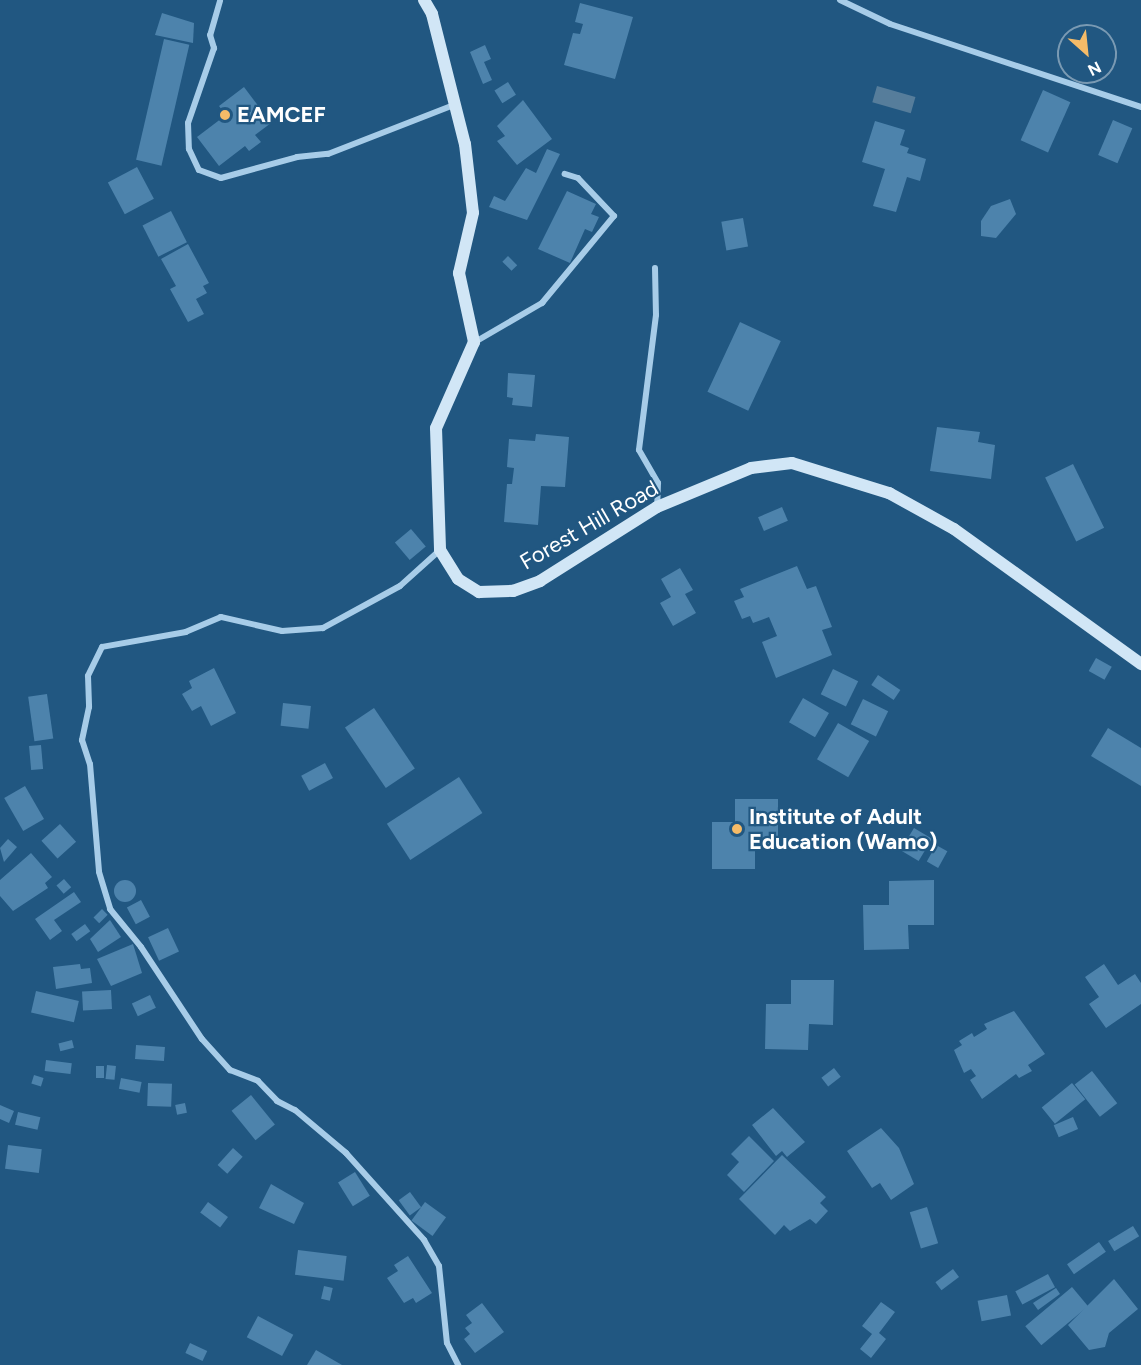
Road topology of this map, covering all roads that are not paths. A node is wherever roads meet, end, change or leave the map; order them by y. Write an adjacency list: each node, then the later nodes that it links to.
1 (424, 0): 4 (street)
2 (840, 0): 5 (street)
3 (220, 1): 4 (street)
4 (454, 105): 8 (street)
5 (1141, 107)
6 (565, 174): 8 (street)
7 (655, 268): 9 (street)
8 (474, 342): 10 (street, Forest Hill Road)
9 (657, 507): 10 (street, Forest Hill Road); 11 (street, Forest Hill Road)
10 (440, 550): 12 (street)
11 (1141, 664)
12 (458, 1365)

